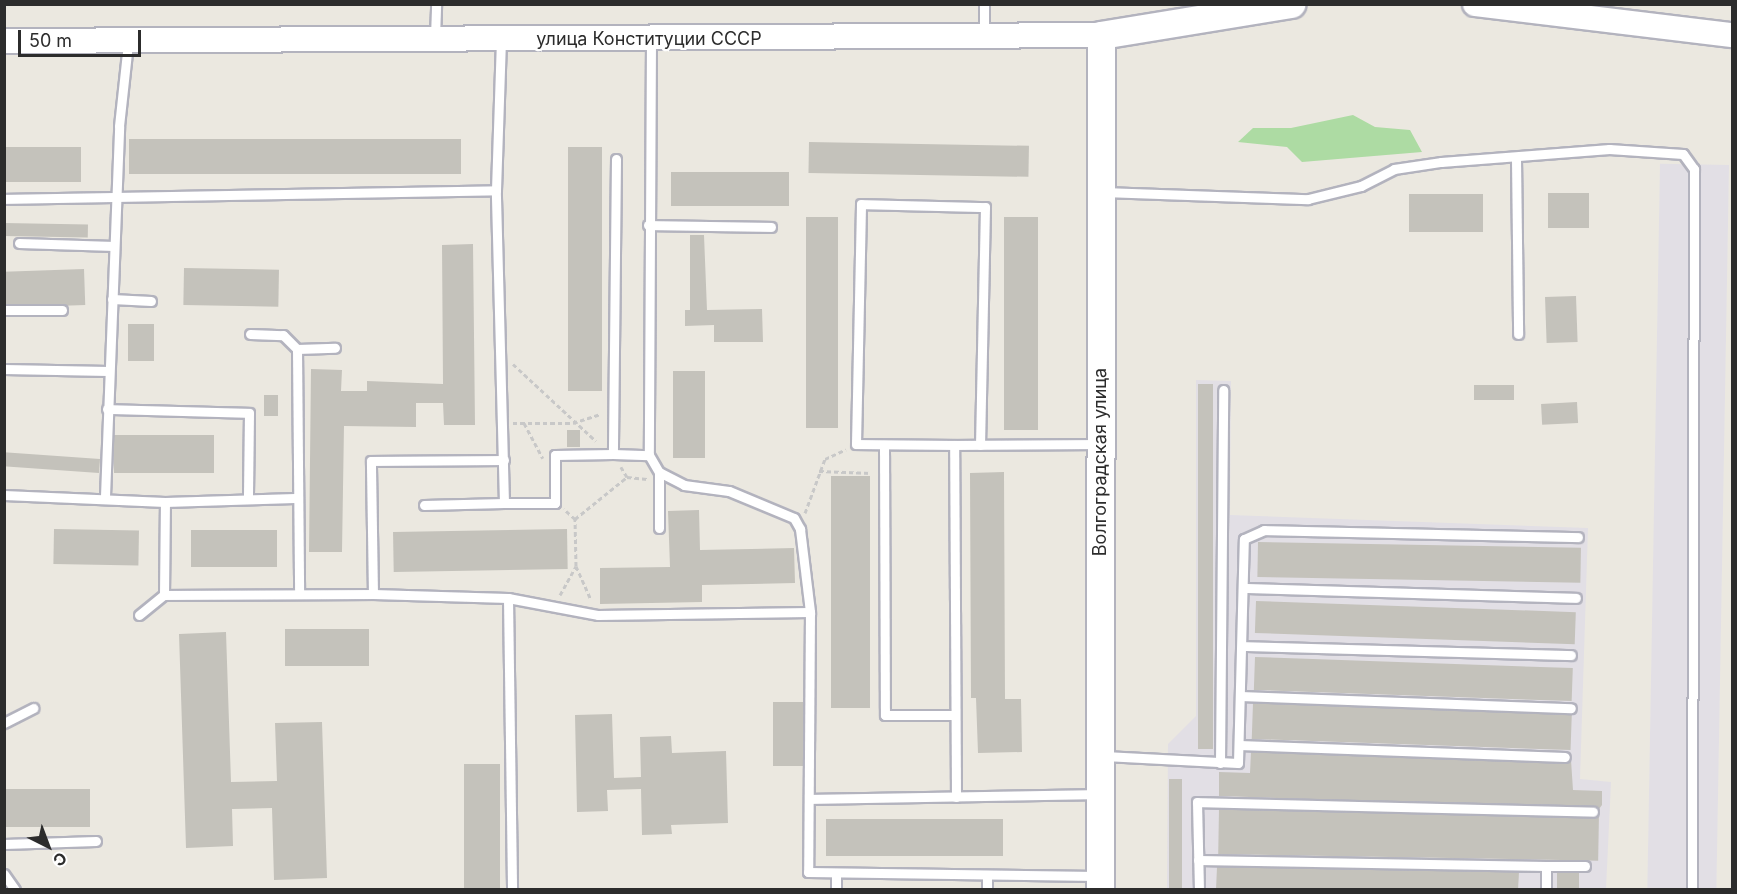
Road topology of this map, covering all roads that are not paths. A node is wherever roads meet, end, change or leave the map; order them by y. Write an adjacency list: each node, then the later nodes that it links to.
1 (436, 4): 8 (lane)
2 (984, 4): 7 (lane)
3 (1291, 4): 6 (main road, улица Конституции СССР)
4 (1475, 4): 5 (street)
5 (1732, 34)
6 (1101, 35): 7 (street, улица Конституции СССР); 16 (main road, Волгоградская улица)
7 (984, 37): 11 (street, улица Конституции СССР)
8 (435, 39): 9 (street, улица Конституции СССР); 10 (street, улица Конституции СССР)
9 (501, 39): 11 (street, улица Конституции СССР); 15 (lane)
10 (129, 40): 12 (street, улица Конституции СССР); 17 (lane)
11 (651, 40): 19 (lane)
12 (4, 41)
13 (615, 159): 39 (lane)
14 (1516, 159): 16 (lane); 28 (lane); 90 (lane)
15 (496, 190): 17 (lane); 41 (lane)
16 (1098, 192): 35 (main road, Волгоградская улица)
17 (116, 198): 18 (lane); 22 (lane)
18 (4, 199)
19 (648, 225): 20 (lane); 40 (lane)
20 (771, 227)
21 (20, 243): 22 (lane)
22 (114, 246): 23 (lane)
23 (112, 299): 24 (lane); 32 (lane)
24 (151, 301)
25 (4, 310): 26 (lane)
26 (62, 310)
27 (250, 334): 30 (lane)
28 (1518, 334)
29 (335, 348): 30 (lane)
30 (297, 349): 46 (lane)
31 (4, 369): 32 (lane)
32 (108, 371): 34 (lane)
33 (1223, 390): 70 (lane)
34 (107, 409): 44 (lane); 45 (lane)
35 (1100, 444): 38 (lane); 68 (main road, Волгоградская улица)
36 (884, 445): 37 (lane); 38 (lane); 65 (lane)
37 (954, 445): 38 (lane); 65 (lane)
38 (980, 445)
39 (613, 454): 40 (lane); 48 (lane)
40 (649, 455): 42 (lane)
41 (504, 460): 48 (lane); 54 (lane)
42 (659, 476): 50 (lane); 58 (lane)
43 (4, 495): 44 (lane)
44 (105, 496): 47 (lane)
45 (248, 498): 46 (lane); 47 (lane)
46 (295, 498): 53 (lane)
47 (165, 502): 55 (lane)
48 (504, 503): 49 (lane)
49 (424, 505)
50 (658, 528)
51 (1578, 537): 52 (lane)
52 (1243, 588): 57 (lane); 60 (lane)
53 (299, 594): 54 (lane); 55 (lane)
54 (373, 594): 56 (lane)
55 (164, 595): 59 (lane)
56 (508, 598): 58 (lane); 85 (lane)
57 (1576, 598)
58 (810, 612): 73 (lane)
59 (139, 615)
60 (1242, 646): 61 (lane); 62 (lane)
61 (1571, 656)
62 (1240, 696): 64 (lane); 67 (lane)
63 (33, 708): 66 (lane)
64 (1571, 708)
65 (955, 715): 72 (lane)
66 (4, 723)
67 (1239, 745): 69 (lane); 70 (lane)
68 (1101, 756): 70 (lane); 71 (main road, Волгоградская улица)
69 (1564, 757)
70 (1220, 763)
71 (1101, 794): 72 (lane); 83 (main road, Волгоградская улица)
72 (956, 797): 73 (lane)
73 (810, 799): 80 (lane)
74 (1593, 812): 77 (lane)
75 (96, 841): 76 (lane)
76 (4, 844)
77 (1198, 860): 78 (lane); 88 (lane)
78 (1546, 866): 79 (lane); 89 (lane)
79 (1585, 866)
80 (836, 873): 82 (lane); 86 (lane)
81 (4, 874): 84 (lane)
82 (987, 874): 83 (lane); 87 (lane)
83 (1100, 883)
84 (15, 890)
85 (513, 890)
86 (836, 890)
87 (987, 890)
88 (1199, 890)
89 (1546, 890)
90 (1692, 890)

